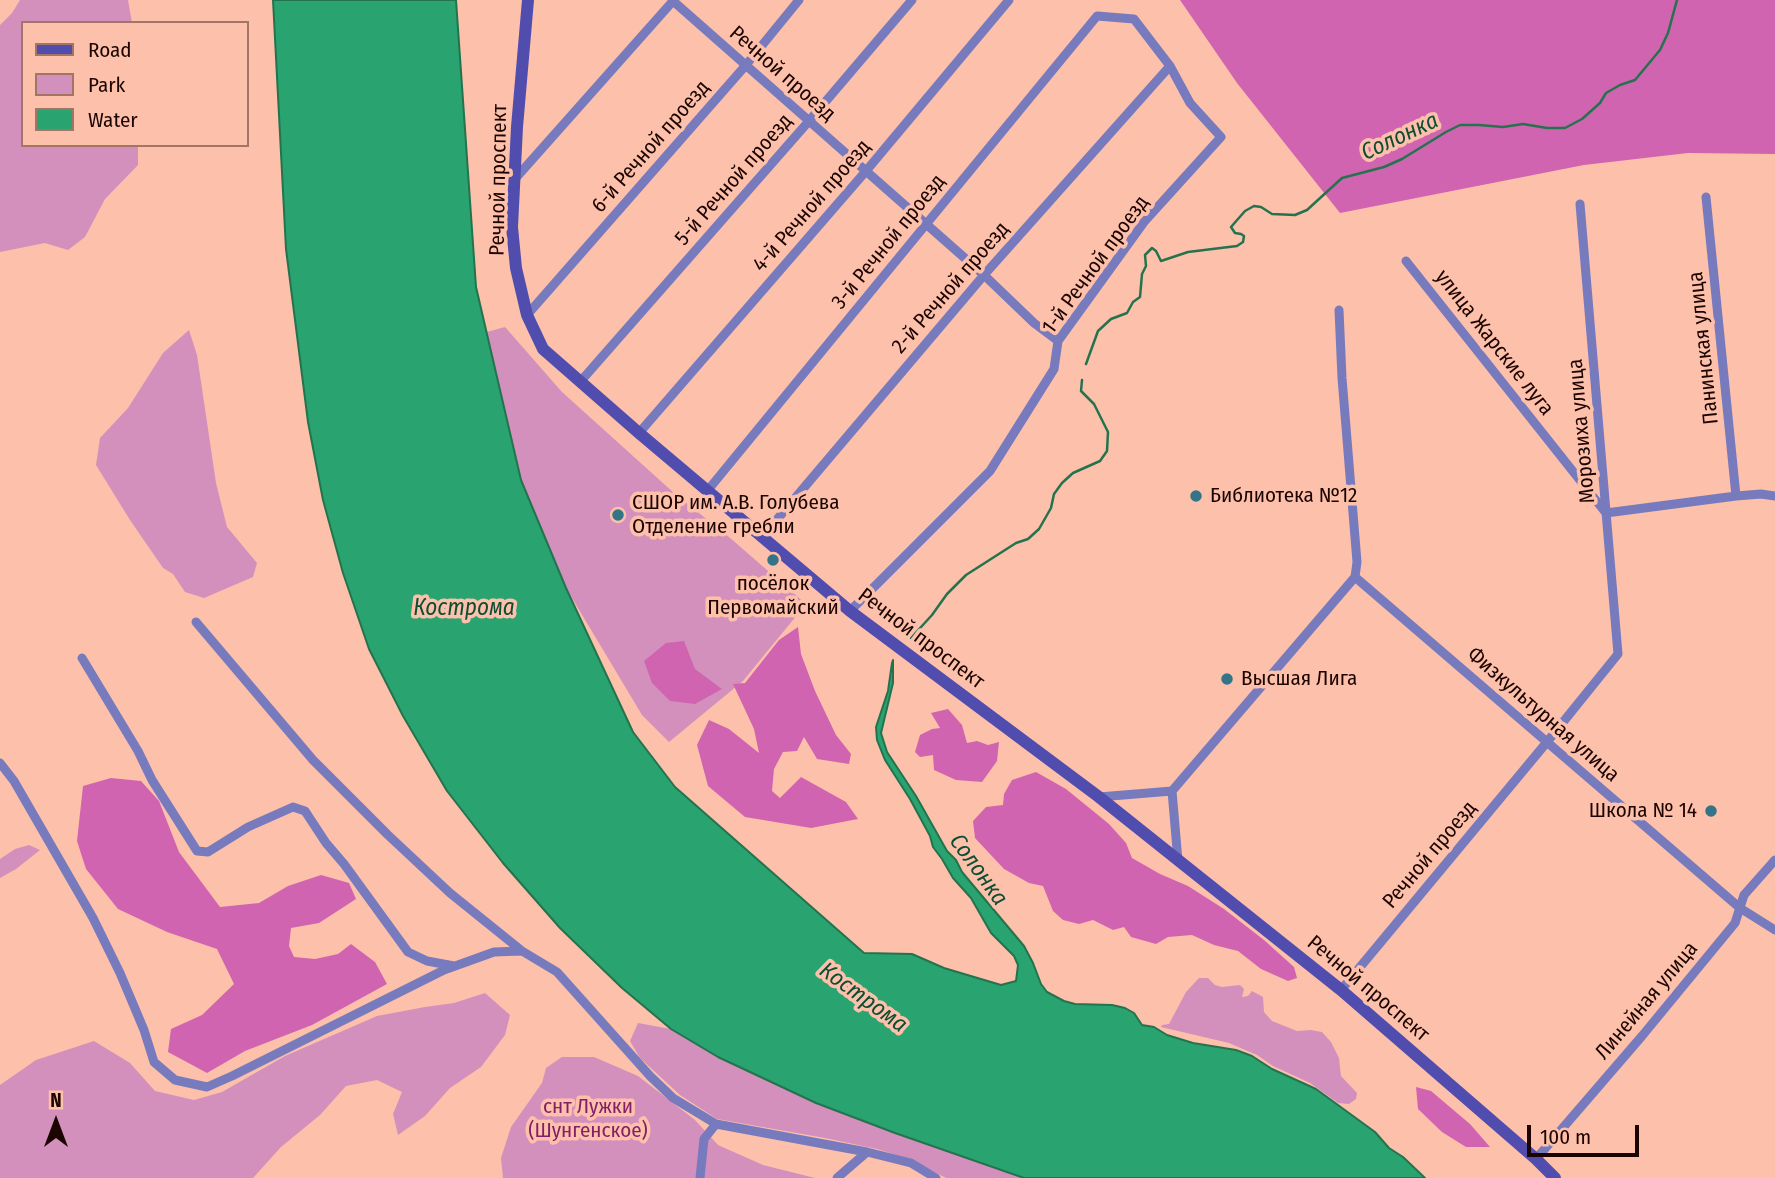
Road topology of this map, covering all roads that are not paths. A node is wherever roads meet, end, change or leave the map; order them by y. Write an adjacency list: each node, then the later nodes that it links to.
1 (528, 0): 10 (street, Речной проспект)
2 (672, 0): 6 (street, Речной проезд); 10 (street)
3 (799, 0): 6 (street, 6-й Речной проезд)
4 (912, 0): 8 (street, 5-й Речной проезд)
5 (1009, 0): 9 (street, 4-й Речной проезд)
6 (746, 65): 8 (street, Речной проезд); 17 (street, 6-й Речной проезд)
7 (1170, 66): 13 (street, 3-й Речной проезд); 15 (street, 2-й Речной проезд); 18 (street, 1-й Речной проезд)
8 (809, 121): 9 (street, Речной проезд); 19 (street, 5-й Речной проезд)
9 (866, 171): 13 (street, Речной проезд); 20 (street, 4-й Речной проезд)
10 (513, 181): 17 (street, Речной проспект)
11 (1706, 197): 22 (street, Панинская улица)
12 (1580, 204): 24 (street, Морозиха улица)
13 (926, 225): 15 (street, Речной проезд); 21 (street, 3-й Речной проезд)
14 (1406, 261): 24 (street, улица Жарские луга)
15 (984, 275): 18 (street, Речной проезд); 25 (street, 2-й Речной проезд)
16 (1339, 310): 26 (street)
17 (527, 315): 19 (street, Речной проспект)
18 (1058, 341): 27 (street, 1-й Речной проезд)
19 (580, 382): 20 (street, Речной проспект)
20 (639, 433): 21 (street, Речной проспект)
21 (708, 489): 25 (street, Речной проспект)
22 (1736, 496): 23 (street); 24 (street)
23 (1775, 496)
24 (1606, 513): 30 (street, Морозиха улица)
25 (762, 536): 27 (street, Речной проспект)
26 (1355, 577): 30 (street, Физкультурная улица); 32 (street)
27 (850, 611): 33 (street, Речной проспект)
28 (196, 622): 38 (street)
29 (82, 658): 39 (street)
30 (1547, 743): 36 (street, Физкультурная улица); 40 (street, Речной проезд)
31 (0, 762): 39 (street)
32 (1172, 791): 33 (street); 35 (street)
33 (1099, 797): 35 (street, Речной проспект)
34 (1775, 860): 36 (street, Линейная улица)
35 (1178, 861): 40 (street, Речной проспект)
36 (1740, 908): 37 (street, Физкультурная улица); 43 (street, Линейная улица)
37 (1775, 930)
38 (522, 951): 39 (street); 41 (street)
39 (456, 966)
40 (1341, 990): 43 (street, Речной проспект)
41 (716, 1124): 42 (street); 44 (street)
42 (867, 1152): 45 (street); 46 (street)
43 (1536, 1159): 47 (street, Речной проспект)
44 (699, 1178)
45 (837, 1178)
46 (936, 1178)
47 (1555, 1178)

